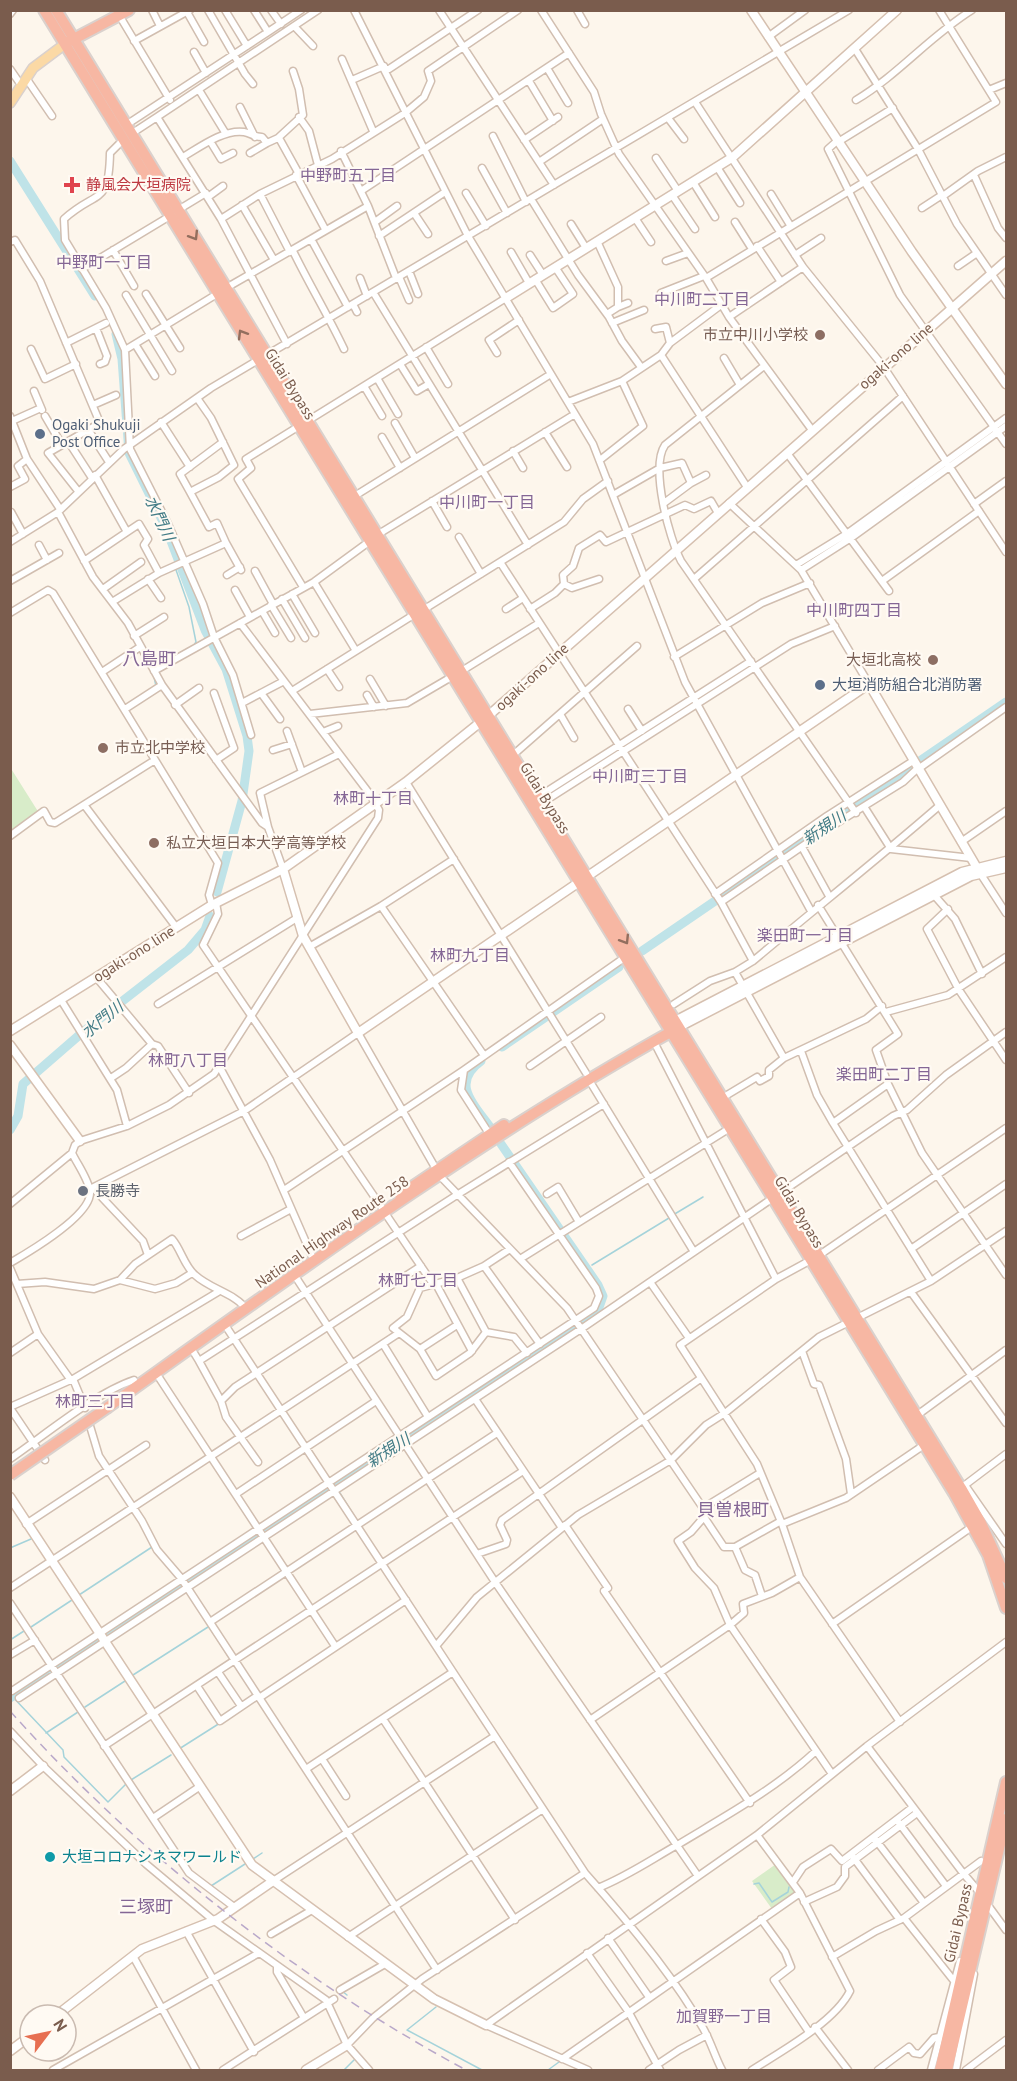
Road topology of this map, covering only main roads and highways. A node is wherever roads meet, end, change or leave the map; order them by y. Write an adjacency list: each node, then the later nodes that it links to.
1 (44, 10): 4 (highway, Gidai Bypass)
2 (57, 11): 4 (highway, Gidai Bypass)
3 (121, 12): 4 (highway)
4 (69, 42): 5 (main road); 6 (highway, Gidai Bypass)
5 (10, 103)
6 (303, 423): 7 (highway, Gidai Bypass); 7 (highway, Gidai Bypass)
7 (373, 538): 8 (highway, Gidai Bypass)
8 (484, 719): 9 (highway, Gidai Bypass); 9 (highway, Gidai Bypass)
9 (583, 880): 10 (highway, Gidai Bypass, one-way to 10); 10 (highway, Gidai Bypass)
10 (673, 1026): 11 (highway, National Highway Route 258); 11 (highway, National Highway Route 258); 13 (highway, Gidai Bypass); 13 (highway, Gidai Bypass)
11 (587, 1076): 12 (highway, National Highway Route 258); 12 (highway, National Highway Route 258)
12 (438, 1173): 14 (highway, National Highway Route 258)
13 (777, 1196): 16 (highway, Gidai Bypass)
14 (383, 1210): 15 (highway, National Highway Route 258); 15 (highway, National Highway Route 258)
15 (245, 1307): 17 (highway, National Highway Route 258); 17 (highway, National Highway Route 258)
16 (853, 1320): 21 (highway, Gidai Bypass); 22 (highway, Gidai Bypass)
17 (135, 1384): 18 (highway, National Highway Route 258)
18 (106, 1404): 19 (highway, National Highway Route 258); 20 (highway, National Highway Route 258, bridge)
19 (10, 1466)
20 (10, 1475)
21 (1006, 1578)
22 (1006, 1608)
23 (1006, 1782): 26 (highway, Gidai Bypass)
24 (1006, 1819): 25 (highway, Gidai Bypass)
25 (1004, 1841): 26 (highway, Gidai Bypass)
26 (969, 1960): 27 (highway, Gidai Bypass); 28 (highway, Gidai Bypass)
27 (939, 2070)
28 (947, 2070)

